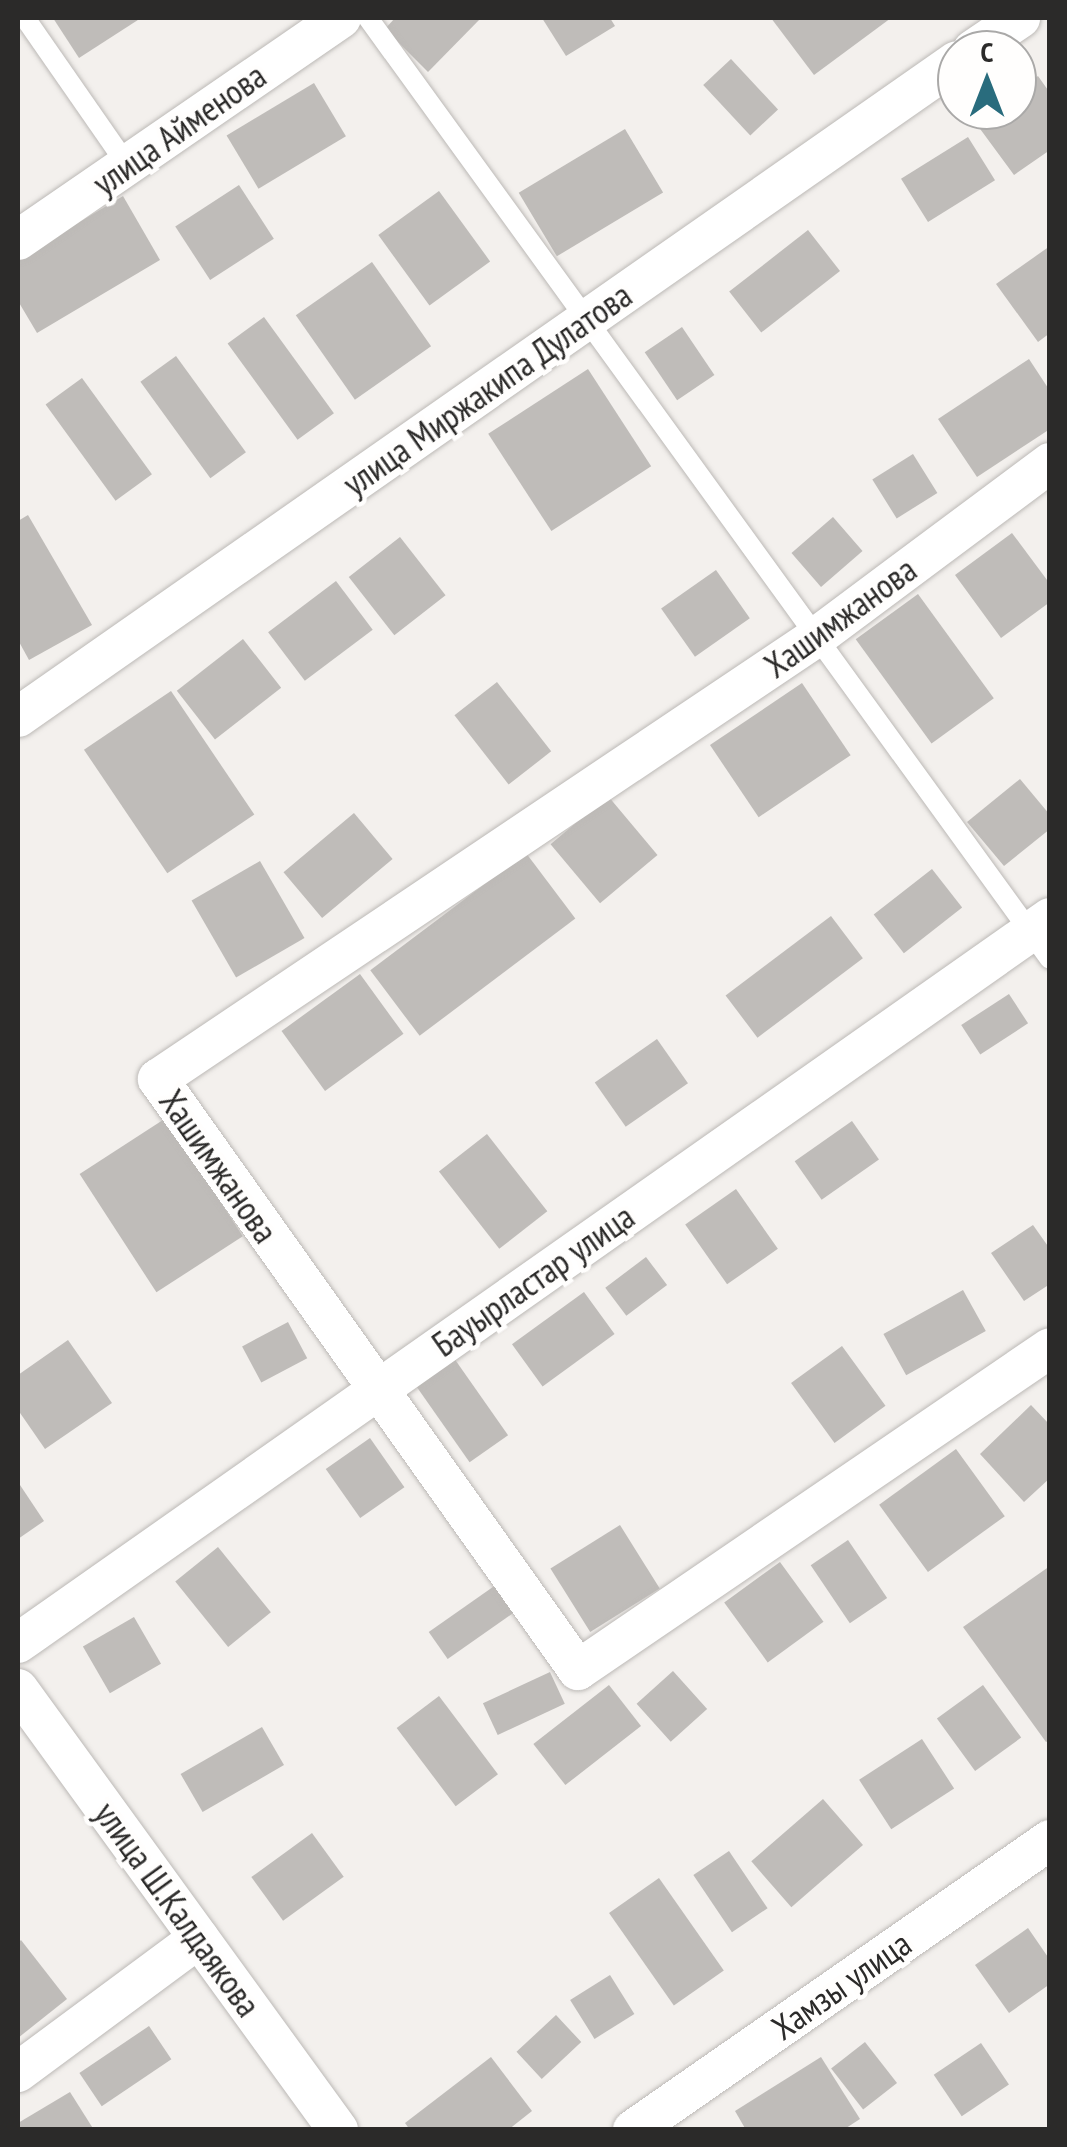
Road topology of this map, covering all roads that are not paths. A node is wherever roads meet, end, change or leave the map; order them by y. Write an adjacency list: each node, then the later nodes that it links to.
1 (25, 18): 5 (lane)
2 (341, 18): 5 (street, улица Айменова)
3 (368, 18): 7 (lane)
4 (937, 76): 7 (street, улица Миржакипа Дулатова)
5 (127, 165): 6 (street, улица Айменова)
6 (18, 240)
7 (589, 318): 9 (lane); 10 (street, улица Миржакипа Дулатова)
8 (1050, 463): 9 (street, Хашимжанова)
9 (818, 636): 11 (lane); 13 (street, Хашимжанова)
10 (18, 718)
11 (1043, 936): 13 (street, Бауырластар улица)
12 (1050, 1348): 13 (street, Хашимжанова)
13 (377, 1389): 14 (street, Бауырластар улица)
14 (18, 1643)
15 (18, 1689): 17 (street, улица Ш.Калдаякова)
16 (1050, 1840): 20 (street, Хамзы улица)
17 (199, 1938): 18 (street); 19 (street, улица Ш.Калдаякова)
18 (18, 2072)
19 (338, 2130)
20 (633, 2130)

